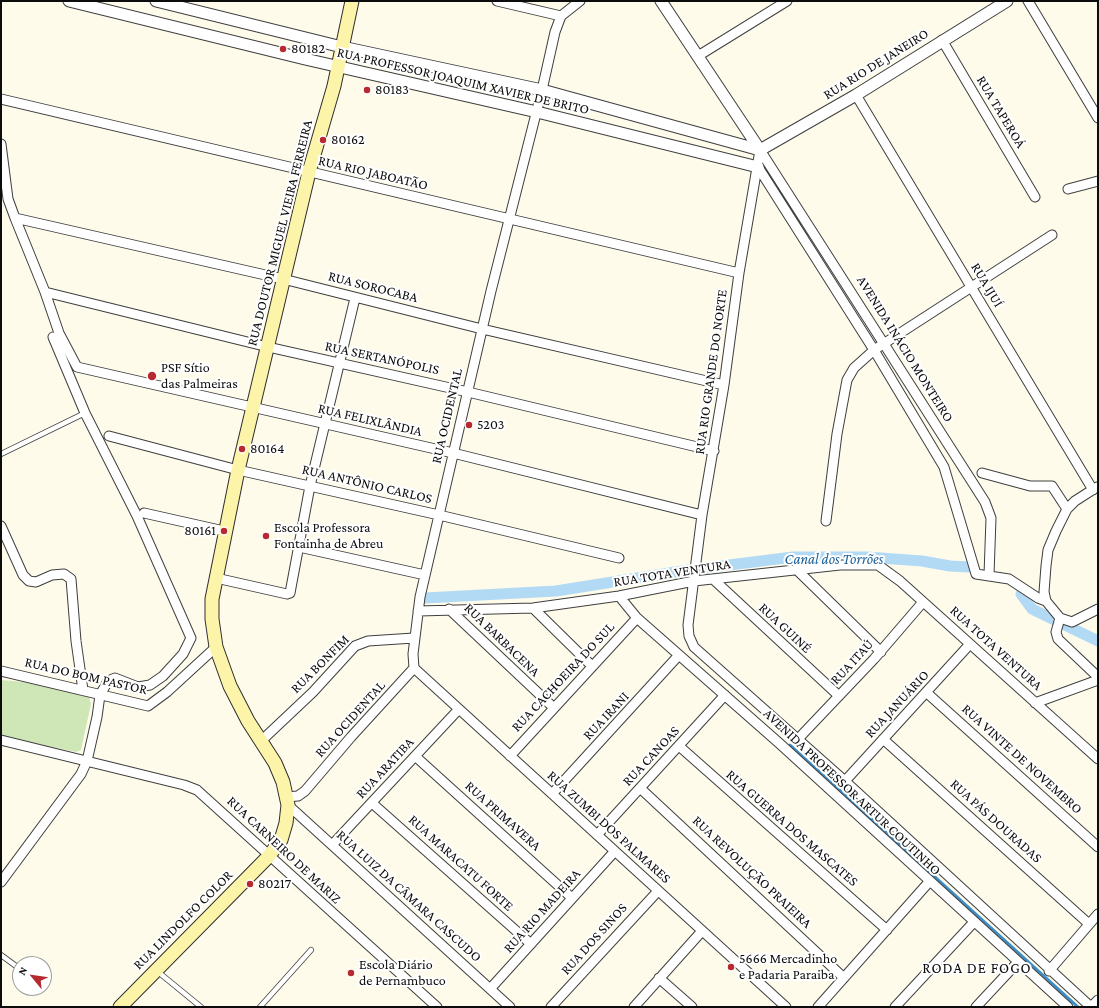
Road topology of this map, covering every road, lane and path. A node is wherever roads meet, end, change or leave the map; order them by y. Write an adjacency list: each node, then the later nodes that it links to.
1 (69, 1): 14 (street, RUA PROFESSOR JOAQUIM XAVIER DE BRITO)
2 (156, 1): 12 (street, RUA PROFESSOR JOAQUIM XAVIER DE BRITO)
3 (352, 1): 12 (main road, RUA DOUTOR MIGUEL VIEIRA FERREIRA)
4 (497, 1): 10 (street)
5 (580, 1): 10 (street)
6 (661, 1): 13 (street, AVENIDA INÁCIO MONTEIRO)
7 (787, 1): 13 (street)
8 (1007, 1): 11 (street, RUA RIO DE JANEIRO)
9 (1028, 1): 19 (street)
10 (561, 16): 15 (street, RUA OCIDENTAL)
11 (942, 40): 16 (street, RUA RIO DE JANEIRO); 26 (street, RUA TAPEROÁ)
12 (342, 47): 14 (main road, RUA DOUTOR MIGUEL VIEIRA FERREIRA); 15 (street, RUA PROFESSOR JOAQUIM XAVIER DE BRITO)
13 (698, 56): 21 (street, AVENIDA INÁCIO MONTEIRO)
14 (338, 67): 18 (street, RUA PROFESSOR JOAQUIM XAVIER DE BRITO); 23 (main road, RUA DOUTOR MIGUEL VIEIRA FERREIRA)
15 (542, 90): 18 (street, RUA OCIDENTAL); 21 (street, RUA PROFESSOR JOAQUIM XAVIER DE BRITO)
16 (856, 95): 21 (street, RUA RIO DE JANEIRO); 32 (street, RUA IJUÍ)
17 (1, 99): 23 (street, RUA RIO JABOATÃO)
18 (537, 112): 22 (street, RUA PROFESSOR JOAQUIM XAVIER DE BRITO); 28 (street, RUA OCIDENTAL)
19 (1098, 118)
20 (1, 144): 27 (street)
21 (760, 150): 22 (street); 37 (street, AVENIDA INÁCIO MONTEIRO)
22 (758, 167): 30 (street, RUA RIO GRANDE DO NORTE); 39 (street, AVENIDA INÁCIO MONTEIRO)
23 (309, 172): 28 (street, RUA RIO JABOATÃO); 31 (main road, RUA DOUTOR MIGUEL VIEIRA FERREIRA)
24 (1098, 181): 25 (street)
25 (1068, 189)
26 (1035, 197)
27 (15, 218): 31 (street, RUA SOROCABA); 33 (street)
28 (510, 219): 30 (street, RUA RIO JABOATÃO); 35 (street, RUA OCIDENTAL)
29 (1052, 236): 32 (street)
30 (739, 273): 41 (street, RUA RIO GRANDE DO NORTE)
31 (282, 279): 34 (street, RUA SOROCABA); 38 (main road, RUA DOUTOR MIGUEL VIEIRA FERREIRA)
32 (973, 288): 37 (street); 53 (street, RUA IJUÍ)
33 (45, 292): 38 (street, RUA SERTANÓPOLIS); 43 (street, RUA FELIXLÂNDIA)
34 (355, 298): 35 (street, RUA SOROCABA); 40 (street)
35 (482, 329): 41 (street, RUA SOROCABA); 42 (street, RUA OCIDENTAL)
36 (53, 337): 44 (street)
37 (884, 344): 39 (street); 65 (street, AVENIDA INÁCIO MONTEIRO)
38 (268, 347): 40 (street, RUA SERTANÓPOLIS); 43 (main road, RUA DOUTOR MIGUEL VIEIRA FERREIRA)
39 (874, 350): 58 (street); 65 (street, AVENIDA INÁCIO MONTEIRO)
40 (338, 363): 42 (street, RUA SERTANÓPOLIS); 45 (street)
41 (724, 385): 47 (street, RUA RIO GRANDE DO NORTE)
42 (468, 392): 47 (street, RUA SERTANÓPOLIS); 48 (street, RUA OCIDENTAL)
43 (254, 408): 45 (street, RUA FELIXLÂNDIA); 50 (main road, RUA DOUTOR MIGUEL VIEIRA FERREIRA)
44 (85, 413): 49 (lane); 90 (street)
45 (325, 424): 48 (street, RUA FELIXLÂNDIA); 52 (street)
46 (109, 436): 50 (street, RUA ANTÔNIO CARLOS)
47 (714, 451): 57 (street, RUA RIO GRANDE DO NORTE)
48 (453, 453): 56 (street, RUA OCIDENTAL); 57 (street, RUA FELIXLÂNDIA)
49 (1, 454)
50 (238, 470): 52 (street, RUA ANTÔNIO CARLOS); 60 (main road, RUA DOUTOR MIGUEL VIEIRA FERREIRA)
51 (982, 473): 54 (street)
52 (310, 486): 56 (street, RUA ANTÔNIO CARLOS); 61 (street)
53 (1095, 488): 54 (street)
54 (1067, 509): 70 (street)
55 (144, 514): 60 (street)
56 (439, 515): 62 (street, RUA ANTÔNIO CARLOS); 64 (street, RUA OCIDENTAL)
57 (702, 515): 68 (street, RUA RIO GRANDE DO NORTE)
58 (826, 521)
59 (1, 526): 88 (street)
60 (224, 531): 66 (main road, RUA DOUTOR MIGUEL VIEIRA FERREIRA)
61 (299, 547): 64 (street); 66 (street)
62 (619, 558)
63 (796, 569): 67 (street, RUA TOTA VENTURA); 71 (street, RUA TOTA VENTURA); 81 (street)
64 (425, 575): 75 (street, RUA OCIDENTAL)
65 (989, 575): 70 (street)
66 (216, 578): 80 (main road, RUA DOUTOR MIGUEL VIEIRA FERREIRA)
67 (713, 579): 68 (street, RUA TOTA VENTURA); 92 (street, RUA GUINÉ)
68 (694, 580): 69 (street, RUA TOTA VENTURA); 98 (street, AVENIDA PROFESSOR ARTUR COUTINHO)
69 (619, 596): 72 (street, RUA TOTA VENTURA); 76 (street, AVENIDA PROFESSOR ARTUR COUTINHO)
70 (1046, 601): 77 (street)
71 (923, 602): 79 (street, RUA TOTA VENTURA); 81 (street, RUA ITAÚ)
72 (533, 608): 73 (street, RUA TOTA VENTURA); 83 (street)
73 (449, 609): 75 (street, RUA TOTA VENTURA); 94 (street, RUA BARBACENA)
74 (1098, 609): 77 (street)
75 (418, 611): 78 (street, RUA OCIDENTAL)
76 (637, 618): 82 (street, AVENIDA PROFESSOR ARTUR COUTINHO); 83 (street, RUA CACHOEIRA DO SUL)
77 (1059, 620): 86 (street)
78 (414, 638): 84 (street, RUA OCIDENTAL); 99 (street, RUA BONFIM)
79 (970, 644): 89 (street, RUA JANUÁRIO); 93 (street, RUA TOTA VENTURA)
80 (216, 647): 90 (street, RUA DO BOM PASTOR); 99 (main road, RUA DOUTOR MIGUEL VIEIRA FERREIRA)
81 (881, 652): 92 (street, RUA ITAÚ)
82 (679, 656): 91 (street, AVENIDA PROFESSOR ARTUR COUTINHO); 107 (street, RUA IRANI)
83 (592, 666): 94 (street, RUA CACHOEIRA DO SUL)
84 (414, 668): 95 (street, RUA ZUMBI DOS PALMARES); 108 (street, RUA OCIDENTAL)
85 (1, 671): 88 (street, RUA DO BOM PASTOR)
86 (1098, 677)
87 (1098, 680): 93 (street)
88 (82, 690): 90 (street, RUA DO BOM PASTOR)
89 (927, 693): 96 (street, RUA JANUÁRIO); 112 (street, RUA VINTE DE NOVEMBRO)
90 (100, 695): 104 (street)
91 (725, 695): 100 (street, RUA CANOAS); 116 (street, AVENIDA PROFESSOR ARTUR COUTINHO)
92 (839, 696): 98 (street, RUA ITAÚ)
93 (1036, 703): 103 (street, RUA TOTA VENTURA)
94 (554, 708): 102 (street, RUA CACHOEIRA DO SUL)
95 (459, 709): 101 (street, RUA ARATIBA); 102 (street, RUA ZUMBI DOS PALMARES)
96 (883, 739): 105 (street, RUA JANUÁRIO); 121 (street, RUA PÁS DOURADAS)
97 (1, 740): 104 (street, RUA CARNEIRO DE MARIZ)
98 (798, 740): 105 (street, AVENIDA PROFESSOR ARTUR COUTINHO)
99 (260, 742): 108 (main road, RUA DOUTOR MIGUEL VIEIRA FERREIRA)
100 (679, 746): 106 (street, RUA CANOAS); 122 (street, RUA GUERRA DOS MASCATES)
101 (415, 756): 109 (street, RUA ARATIBA); 118 (street, RUA PRIMAVERA)
102 (510, 756): 107 (street, RUA ZUMBI DOS PALMARES)
103 (1098, 759)
104 (87, 761): 114 (street, RUA CARNEIRO DE MARIZ); 115 (street)
105 (845, 781): 130 (street, AVENIDA PROFESSOR ARTUR COUTINHO)
106 (640, 788): 110 (street, RUA CANOAS); 132 (street, RUA REVOLUÇÃO PRAIEIRA)
107 (552, 794): 110 (street, RUA ZUMBI DOS PALMARES)
108 (287, 801): 111 (street, RUA LUIZ DA CÂMARA CASCUDO); 114 (main road, RUA DOUTOR MIGUEL VIEIRA FERREIRA)
109 (372, 803): 111 (street, RUA ARATIBA); 124 (street, RUA MARACATU FORTE)
110 (597, 835): 113 (street, RUA ZUMBI DOS PALMARES)
111 (332, 845): 133 (street, RUA LUIZ DA CÂMARA CASCUDO)
112 (1098, 846)
113 (615, 851): 117 (street, RUA ZUMBI DOS PALMARES); 118 (street, RUA RIO MADEIRA)
114 (268, 857): 129 (main road, RUA LINDOLFO COLOR); 138 (street, RUA CARNEIRO DE MARIZ)
115 (1, 882)
116 (929, 882): 120 (street, AVENIDA PROFESSOR ARTUR COUTINHO); 122 (street)
117 (658, 891): 123 (street, RUA ZUMBI DOS PALMARES); 140 (street, RUA DOS SINOS)
118 (572, 898): 124 (street, RUA RIO MADEIRA)
119 (1098, 914): 121 (street)
120 (974, 922): 127 (street, AVENIDA PROFESSOR ARTUR COUTINHO); 145 (street)
121 (1089, 924): 130 (street)
122 (887, 930): 132 (street)
123 (702, 931): 131 (street); 143 (street, RUA ZUMBI DOS PALMARES)
124 (531, 944): 133 (street, RUA RIO MADEIRA)
125 (311, 950): 137 (lane)
126 (1, 955): 128 (lane)
127 (1018, 962): 146 (street); 147 (street, AVENIDA PROFESSOR ARTUR COUTINHO)
128 (12, 964)
129 (156, 970): 135 (main road, RUA LINDOLFO COLOR); 136 (lane)
130 (1050, 971): 148 (street, AVENIDA PROFESSOR ARTUR COUTINHO)
131 (659, 978): 141 (street); 142 (street)
132 (844, 978): 144 (street)
133 (490, 989): 139 (street, RUA LUIZ DA CÂMARA CASCUDO)
134 (1098, 1000): 148 (street)
135 (120, 1007)
136 (201, 1007)
137 (260, 1007)
138 (437, 1007)
139 (510, 1007)
140 (551, 1007)
141 (634, 1007)
142 (692, 1007)
143 (786, 1007)
144 (818, 1007)
145 (895, 1007)
146 (976, 1007)
147 (1068, 1007)
148 (1091, 1007)

